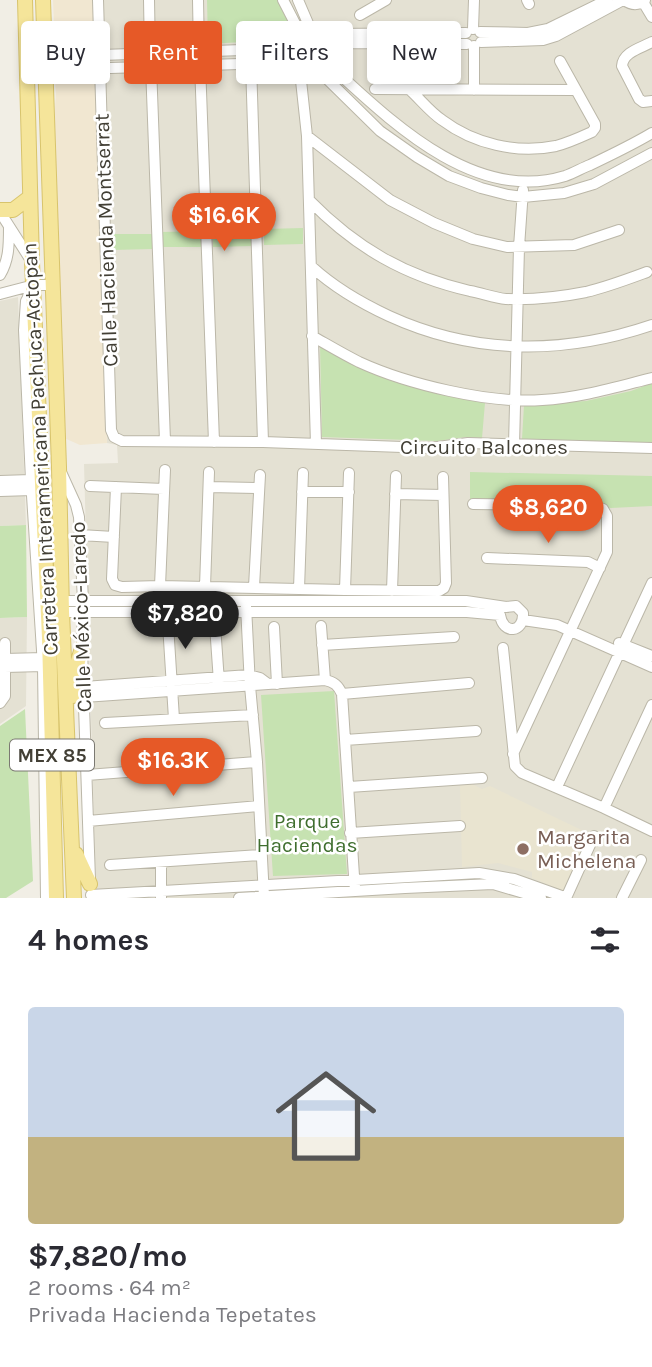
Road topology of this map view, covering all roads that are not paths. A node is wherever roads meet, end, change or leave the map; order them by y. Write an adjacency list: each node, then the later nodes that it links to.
1 (25, 0): 44 (main road, Carretera Interamericana Pachuca-Actopan / MEX 85)
2 (43, 0): 15 (main road, Carretera Interamericana Pachuca-Actopan / MEX 85)
3 (99, 0): 16 (street, Calle Hacienda Montserrat)
4 (149, 0): 17 (street)
5 (198, 0): 18 (street)
6 (283, 0): 19 (street)
7 (298, 0): 20 (street)
8 (386, 0): 13 (street)
9 (474, 0): 22 (street)
10 (607, 0): 22 (street)
11 (623, 0): 12 (street); 22 (street)
12 (644, 1): 14 (street)
13 (360, 15)
14 (652, 17)
15 (44, 21)
16 (99, 21)
17 (149, 21)
18 (196, 21)
19 (298, 21)
20 (303, 21)
21 (353, 38): 22 (street)
22 (474, 38): 37 (street)
23 (652, 42): 39 (street)
24 (560, 61): 38 (street)
25 (47, 84): 51 (main road, Carretera Interamericana Pachuca-Actopan / MEX 85)
26 (101, 84): 67 (street, Calle Hacienda Montserrat)
27 (151, 84): 68 (street)
28 (195, 84): 69 (street)
29 (252, 84): 70 (street)
30 (301, 84): 34 (street)
31 (304, 84): 34 (street)
32 (330, 84): 45 (street)
33 (351, 84): 43 (street)
34 (301, 88): 41 (street)
35 (374, 89): 36 (street)
36 (410, 90): 37 (street); 38 (street)
37 (474, 90): 38 (street)
38 (575, 90)
39 (652, 101)
40 (652, 133): 43 (street)
41 (307, 136): 46 (street); 50 (street)
42 (652, 153): 45 (street)
43 (523, 180): 45 (street)
44 (30, 197): 47 (main road); 52 (main road, Carretera Interamericana Pachuca-Actopan / MEX 85)
45 (523, 197): 50 (street)
46 (309, 200): 53 (street); 59 (street)
47 (0, 211): 48 (street)
48 (9, 226): 52 (street); 55 (street)
49 (620, 230): 50 (street)
50 (519, 247): 59 (street)
51 (52, 253): 52 (main road); 57 (main road, Carretera Interamericana Pachuca-Actopan / MEX 85)
52 (32, 261): 56 (main road, Carretera Interamericana Pachuca-Actopan / MEX 85)
53 (312, 267): 63 (street); 64 (street)
54 (648, 272): 59 (street)
55 (0, 275)
56 (34, 285): 57 (street); 58 (street); 60 (main road, Carretera Interamericana Pachuca-Actopan / MEX 85); 82 (street, Calle México-Laredo)
57 (52, 285): 61 (main road, Carretera Interamericana Pachuca-Actopan / MEX 85)
58 (0, 294)
59 (518, 298): 64 (street)
60 (35, 308): 61 (main road); 98 (main road, Carretera Interamericana Pachuca-Actopan / MEX 85)
61 (53, 308): 74 (main road, Carretera Interamericana Pachuca-Actopan / MEX 85)
62 (652, 325): 64 (street)
63 (312, 336): 66 (street); 71 (street)
64 (517, 347): 66 (street)
65 (652, 378): 66 (street)
66 (516, 399): 72 (street)
67 (114, 438): 68 (street, Circuito Balcones)
68 (165, 441): 69 (street, Circuito Balcones)
69 (214, 442): 70 (street, Circuito Balcones)
70 (263, 442): 71 (street, Circuito Balcones)
71 (316, 444): 72 (street, Circuito Balcones)
72 (514, 445): 73 (street, Circuito Balcones)
73 (652, 448)
74 (59, 467): 94 (street, Calle México-Laredo); 99 (main road, Carretera Interamericana Pachuca-Actopan / MEX 85)
75 (165, 470): 88 (street)
76 (209, 472): 86 (street)
77 (303, 473): 89 (street)
78 (349, 473): 90 (street)
79 (260, 475): 87 (street)
80 (396, 476): 91 (street)
81 (443, 477): 92 (street)
82 (32, 485): 83 (street); 107 (street, Calle México-Laredo)
83 (2, 486)
84 (90, 486): 85 (street)
85 (116, 487): 88 (street); 95 (street)
86 (209, 487): 87 (street); 102 (street)
87 (258, 488): 103 (street)
88 (164, 489): 101 (street)
89 (303, 492): 90 (street); 104 (street)
90 (349, 492): 105 (street)
91 (395, 494): 92 (street); 106 (street)
92 (443, 495): 106 (street)
93 (472, 504): 97 (street)
94 (80, 535): 95 (street); 108 (street, Calle México-Laredo)
95 (114, 537): 101 (street)
96 (487, 558): 97 (street)
97 (600, 568): 115 (street)
98 (46, 575): 99 (main road); 107 (main road, Carretera Interamericana Pachuca-Actopan / MEX 85)
99 (62, 576): 107 (main road, Carretera Interamericana Pachuca-Actopan / MEX 85)
100 (652, 583): 124 (street)
101 (160, 586): 102 (street)
102 (205, 587): 103 (street)
103 (250, 587): 104 (street); 109 (street)
104 (299, 589): 105 (street)
105 (345, 590): 106 (street)
106 (393, 591)
107 (50, 607): 108 (street); 118 (main road, Carretera Interamericana Pachuca-Actopan / MEX 85); 118 (street, Calle México-Laredo)
108 (83, 607): 109 (street); 122 (street, Calle México-Laredo)
109 (246, 607): 110 (street); 130 (street)
110 (503, 611): 111 (street); 111 (street)
111 (524, 618): 115 (street)
112 (168, 624): 134 (street)
113 (215, 625): 131 (street)
114 (321, 626): 121 (street)
115 (572, 626): 124 (street); 145 (street)
116 (274, 627): 133 (street)
117 (454, 637): 121 (street)
118 (51, 640): 126 (street, Calle México-Laredo); 143 (main road, Carretera Interamericana Pachuca-Actopan / MEX 85); 155 (main road, Carretera Interamericana Pachuca-Actopan / MEX 85)
119 (2, 643): 120 (street); 127 (street)
120 (18, 643)
121 (323, 645): 129 (street)
122 (82, 648): 136 (street, Calle México-Laredo); 143 (main road)
123 (503, 648): 145 (street)
124 (621, 648): 125 (street); 128 (street); 150 (street)
125 (652, 656)
126 (43, 662): 127 (street); 151 (street, Calle México-Laredo)
127 (5, 663): 137 (street)
128 (652, 667)
129 (325, 680): 133 (street); 135 (street)
130 (250, 681): 131 (street); 133 (street); 139 (street)
131 (219, 683): 134 (street)
132 (469, 683): 135 (street)
133 (272, 684)
134 (172, 686): 136 (street); 140 (street)
135 (340, 690): 144 (street)
136 (84, 692): 147 (street, Calle México-Laredo)
137 (0, 703)
138 (652, 705): 153 (street)
139 (253, 715): 140 (street); 146 (street)
140 (174, 719): 141 (street)
141 (105, 723)
142 (477, 731): 144 (street)
143 (68, 735): 160 (main road, Carretera Interamericana Pachuca-Actopan / MEX 85)
144 (345, 740): 149 (street)
145 (513, 754): 150 (street)
146 (257, 762): 147 (street); 152 (street)
147 (87, 775): 154 (street, Calle México-Laredo)
148 (482, 778): 149 (street)
149 (349, 787): 158 (street)
150 (557, 787): 153 (street)
151 (45, 792): 155 (main road); 172 (street, Calle México-Laredo)
152 (259, 806): 154 (street); 161 (street)
153 (604, 807): 157 (street)
154 (88, 821): 169 (street, Calle México-Laredo)
155 (54, 825): 173 (main road, Carretera Interamericana Pachuca-Actopan / MEX 85)
156 (460, 826): 158 (street)
157 (652, 831)
158 (351, 833): 166 (street)
159 (594, 836): 179 (street)
160 (73, 845): 169 (main road); 174 (main road, Carretera Interamericana Pachuca-Actopan / MEX 85)
161 (261, 855): 163 (street); 168 (street)
162 (640, 860): 180 (street)
163 (160, 862): 164 (street); 170 (street)
164 (110, 866)
165 (472, 879): 167 (street); 177 (street); 178 (street); 179 (street)
166 (355, 886): 167 (street); 168 (street); 171 (street)
167 (405, 888)
168 (263, 891): 170 (street); 171 (street); 176 (street)
169 (91, 892): 170 (street)
170 (161, 895)
171 (335, 895)
172 (46, 898)
173 (56, 898)
174 (74, 898)
175 (239, 898): 176 (street)
176 (248, 898)
177 (472, 898)
178 (541, 898)
179 (566, 898)
180 (622, 898)

